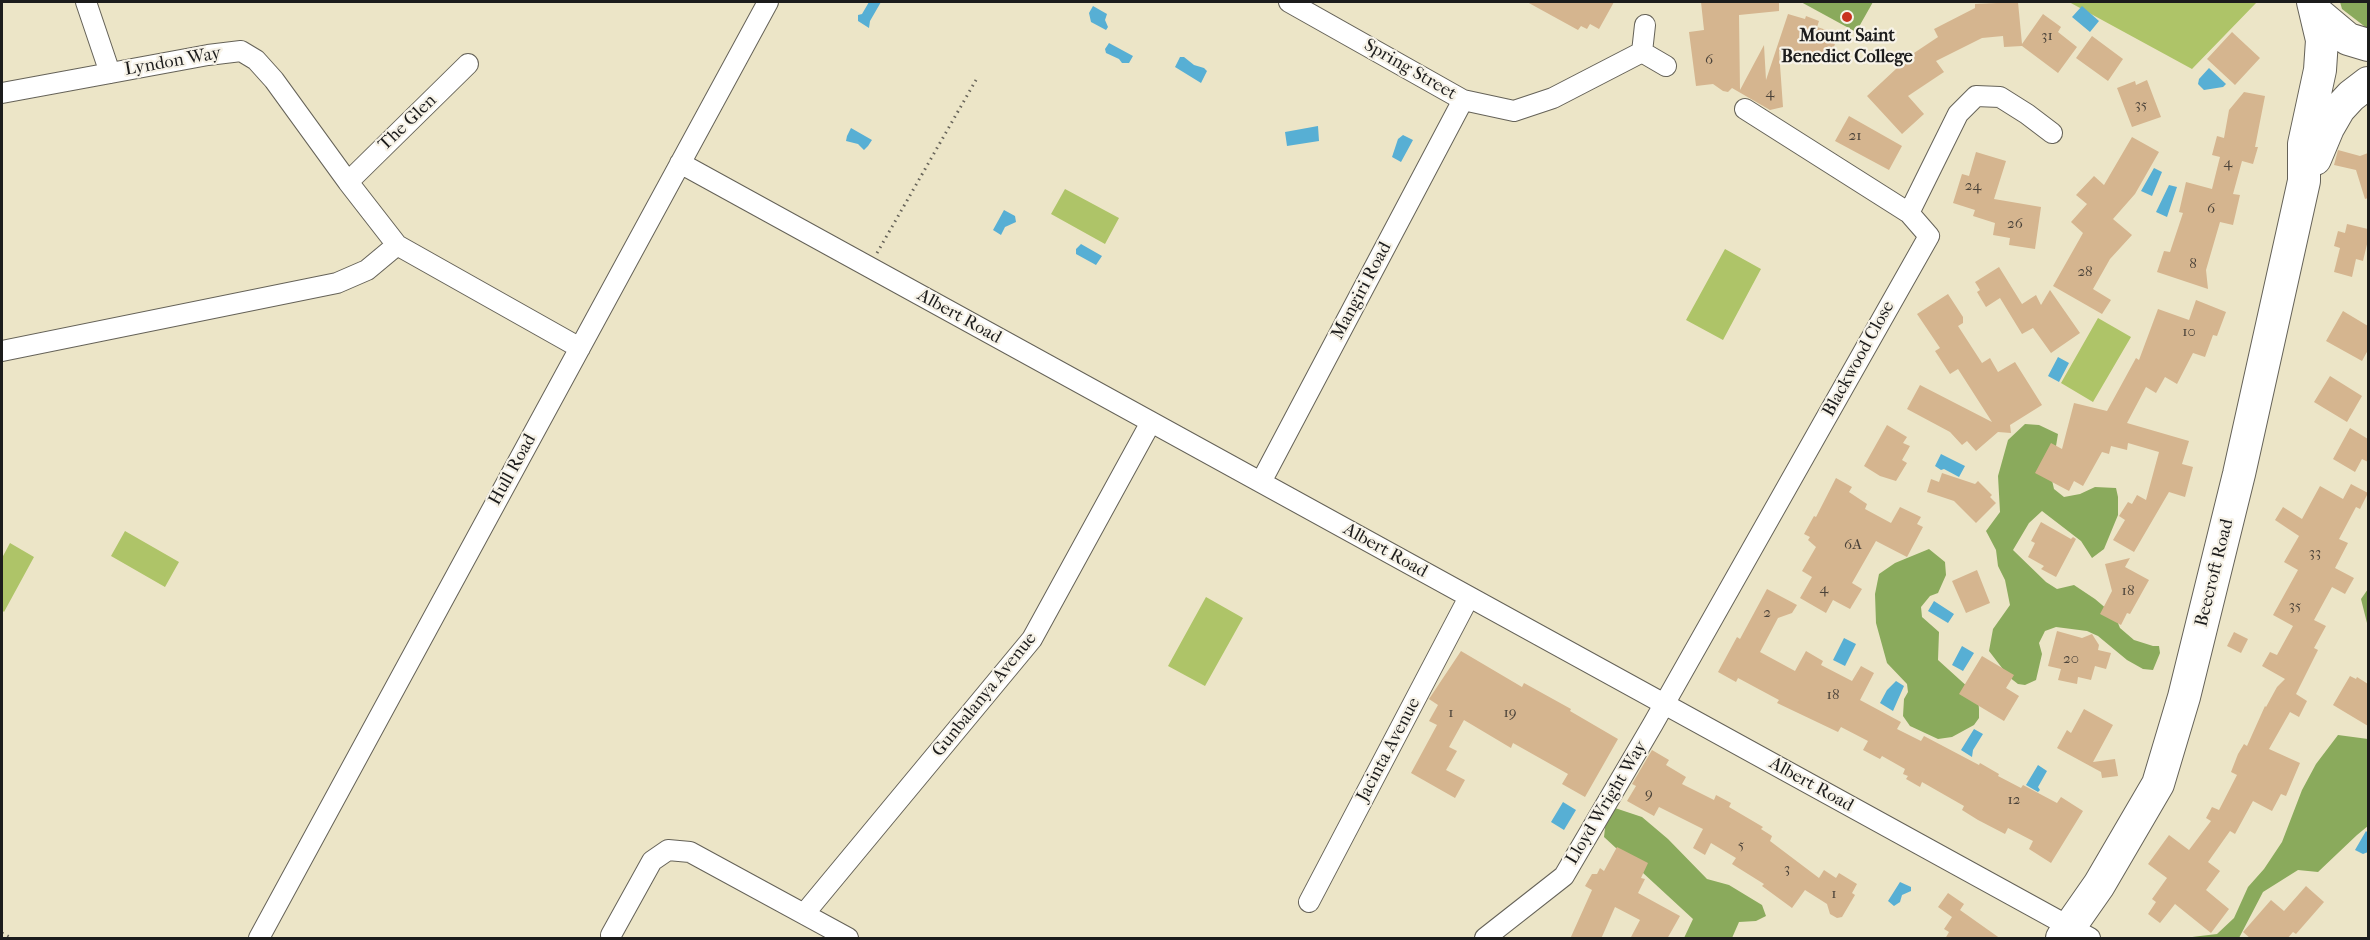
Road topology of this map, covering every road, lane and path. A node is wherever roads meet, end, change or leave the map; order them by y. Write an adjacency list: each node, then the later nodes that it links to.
1 (86, 2): 10 (street)
2 (768, 2): 17 (street, Hull Road)
3 (1289, 2): 14 (street, Spring Street)
4 (2315, 7): 6 (main road, Beecroft Road); 18 (main road, Beecroft Road)
5 (1645, 26): 7 (street)
6 (2368, 45)
7 (1642, 52): 9 (street); 14 (street, Spring Street)
8 (468, 64): 19 (street, The Glen)
9 (1666, 66)
10 (110, 73): 13 (street, Lyndon Way); 19 (street, Lyndon Way)
11 (976, 80): 22 (path)
12 (2368, 83): 18 (main road, Beecroft Road)
13 (2, 93)
14 (1463, 100): 26 (street, Mangiri Road)
15 (1745, 109): 20 (street)
16 (2052, 134): 20 (street)
17 (680, 163): 22 (street, Albert Road); 23 (street, Hull Road)
18 (2304, 181): 33 (main road, Beecroft Road)
19 (348, 182): 21 (street, Lyndon Way)
20 (1909, 213): 28 (street, Blackwood Close)
21 (397, 245): 23 (street, Lyndon Way); 24 (street)
22 (869, 267): 25 (street, Albert Road)
23 (580, 348): 35 (street, Hull Road)
24 (2, 351)
25 (1151, 422): 26 (street, Albert Road); 30 (street, Gunbalanya Avenue)
26 (1261, 482): 27 (street, Albert Road)
27 (1469, 597): 28 (street, Albert Road); 29 (street, Jacinta Avenue)
28 (1665, 705): 33 (street, Albert Road); 37 (street, Lloyd Wright Way)
29 (1309, 902)
30 (804, 914): 32 (street); 36 (street)
31 (2, 933): 34 (path)
32 (611, 935)
33 (2074, 935)
34 (11, 939)
35 (259, 939)
36 (848, 939)
37 (1485, 939)

